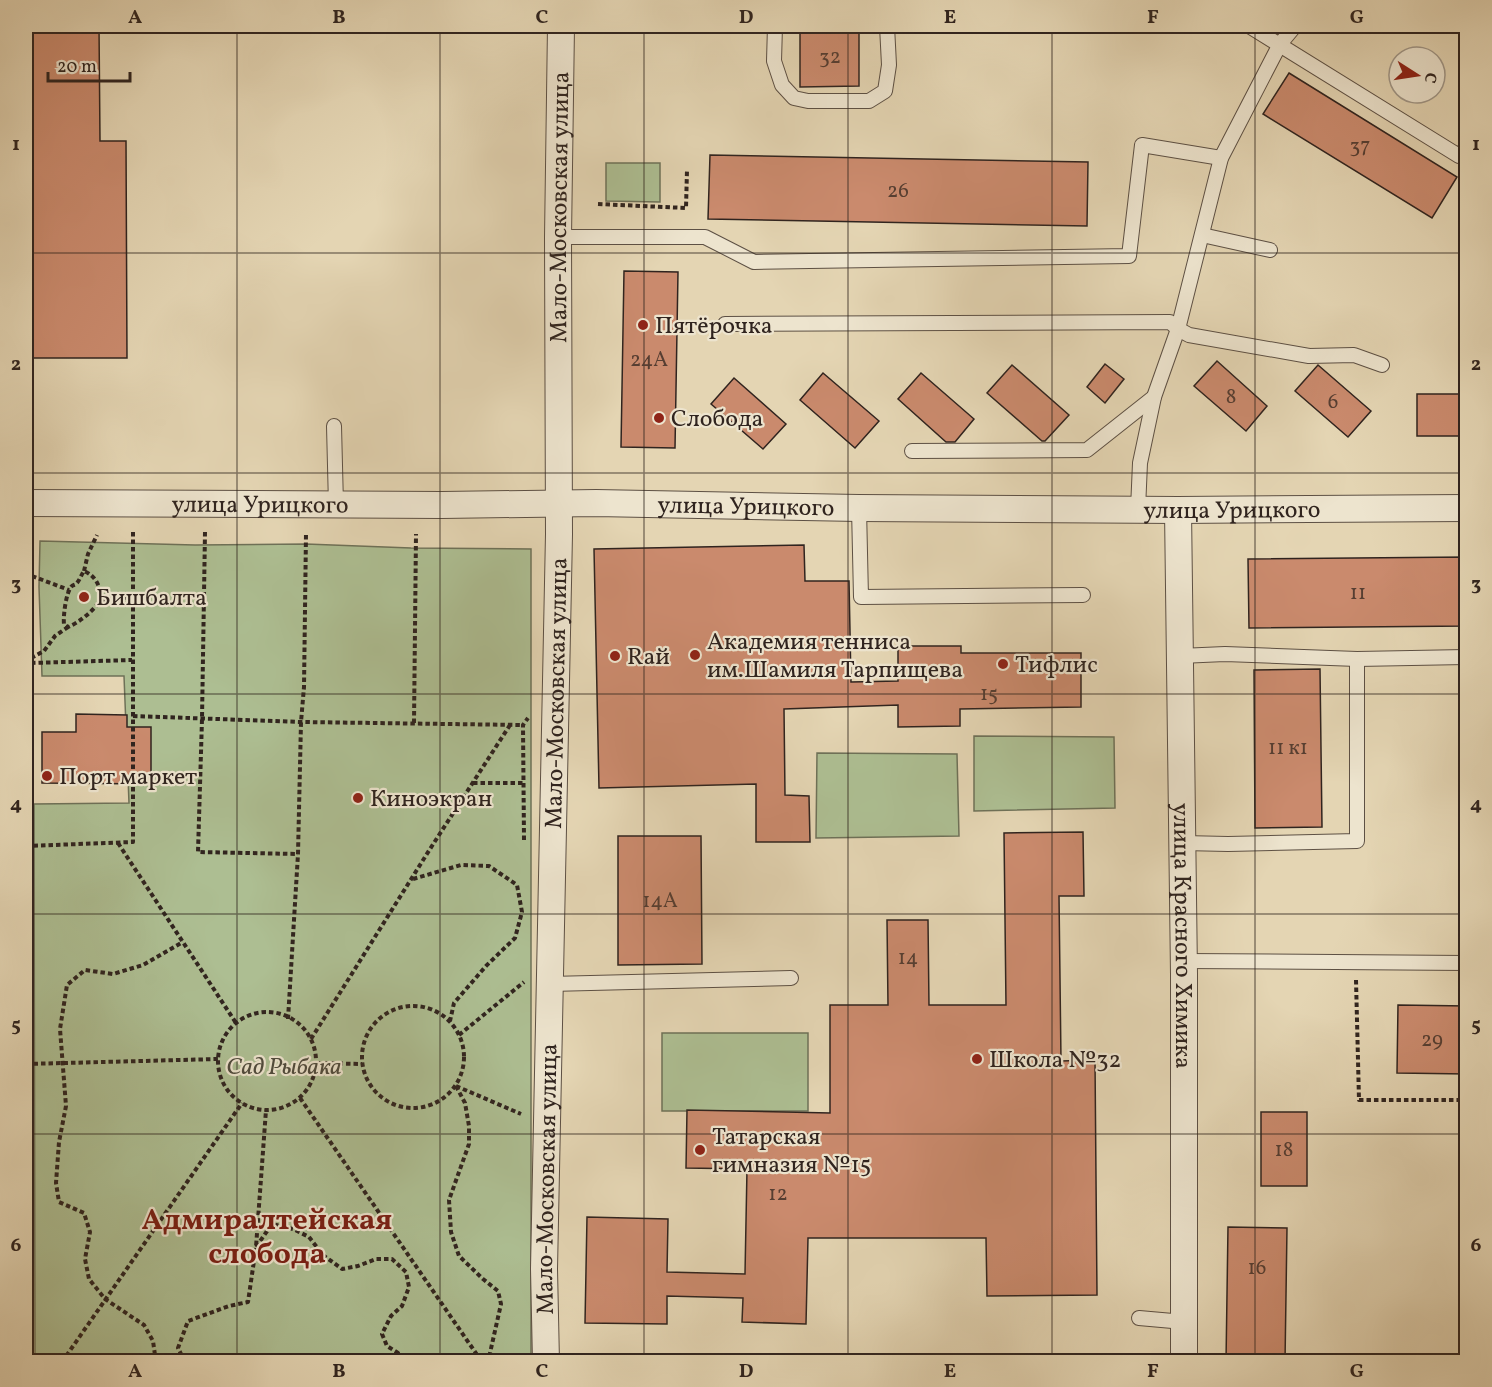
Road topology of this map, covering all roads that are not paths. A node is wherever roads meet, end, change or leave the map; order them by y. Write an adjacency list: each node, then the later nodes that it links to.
1 (561, 26): 10 (street, Мало-Московская улица)
2 (775, 26): 3 (lane)
3 (887, 26)
4 (1249, 26): 6 (lane)
5 (1295, 26): 6 (lane)
6 (1280, 44): 7 (lane); 8 (lane)
7 (1467, 148)
8 (1221, 158): 9 (lane); 10 (lane)
9 (1202, 235): 11 (lane); 13 (lane)
10 (558, 237): 19 (street, Мало-Московская улица)
11 (1270, 250)
12 (725, 324): 13 (lane)
13 (1178, 329): 14 (lane); 15 (lane)
14 (1382, 365)
15 (1154, 397): 17 (lane); 23 (lane)
16 (334, 426): 20 (lane)
17 (912, 451)
18 (26, 503): 20 (street, улица Урицкого)
19 (558, 504): 20 (street, улица Урицкого); 21 (street, улица Урицкого); 33 (street, Мало-Московская улица)
20 (336, 505)
21 (859, 508): 23 (street, улица Урицкого); 25 (lane)
22 (1467, 508): 24 (street, улица Урицкого)
23 (1138, 509): 24 (street, улица Урицкого)
24 (1178, 510): 26 (street, улица Красного Химика)
25 (1083, 595)
26 (1180, 656): 28 (lane); 29 (street, улица Красного Химика)
27 (1467, 657): 28 (lane)
28 (1357, 658): 29 (lane)
29 (1183, 843): 30 (street, улица Красного Химика)
30 (1184, 961): 31 (lane); 35 (street, улица Красного Химика)
31 (1467, 963)
32 (791, 978): 33 (lane)
33 (550, 984): 36 (street, Мало-Московская улица)
34 (1139, 1318): 35 (lane)
35 (1184, 1322): 37 (street, улица Красного Химика)
36 (546, 1362)
37 (1184, 1362)

